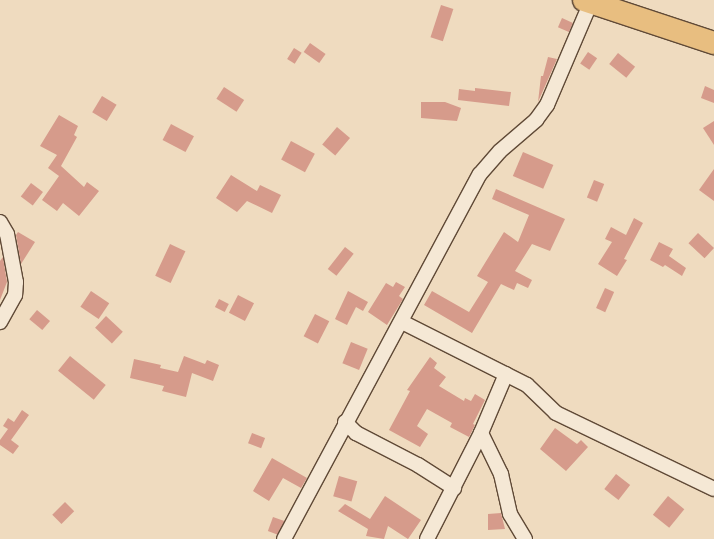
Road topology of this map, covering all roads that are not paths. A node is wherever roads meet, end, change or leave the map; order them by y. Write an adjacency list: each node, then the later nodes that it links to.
1 (588, 1): 2 (highway); 5 (street)
2 (714, 43)
3 (0, 222): 4 (street)
4 (0, 322)
5 (402, 322): 6 (street); 7 (street)
6 (506, 374): 8 (street); 10 (street)
7 (345, 422): 9 (street); 11 (street)
8 (481, 433): 9 (street); 13 (street)
9 (454, 488): 12 (street)
10 (714, 489)
11 (284, 539)
12 (427, 539)
13 (524, 539)

